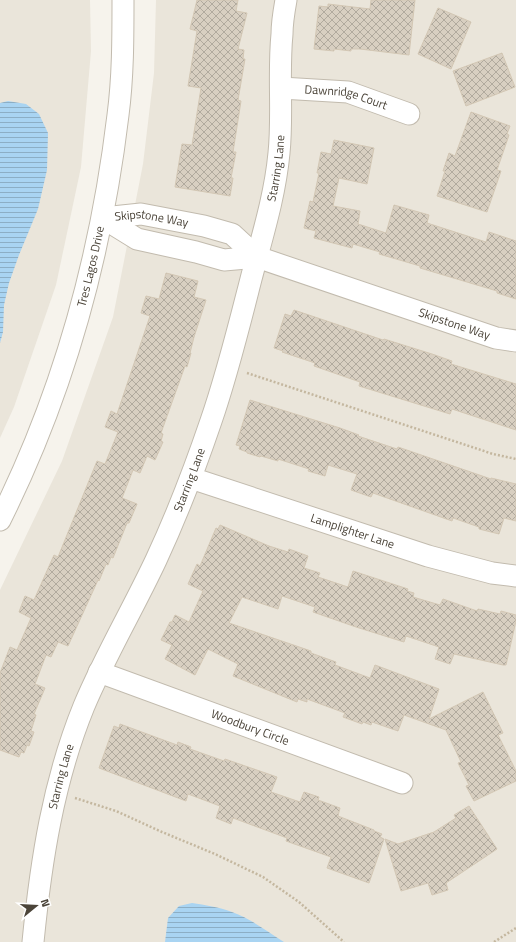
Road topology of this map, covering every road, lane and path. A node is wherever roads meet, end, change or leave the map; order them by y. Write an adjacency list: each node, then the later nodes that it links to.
1 (123, 0): 5 (street, Tres Lagos Drive)
2 (286, 0): 3 (street, Starring Lane)
3 (281, 88): 4 (street, Dawnridge Court); 6 (street, Starring Lane)
4 (409, 114)
5 (103, 218): 6 (street, Skipstone Way); 6 (street, Skipstone Way); 11 (street, Tres Lagos Drive)
6 (257, 257): 7 (street, Skipstone Way); 8 (street, Starring Lane)
7 (516, 341)
8 (227, 367): 9 (path); 10 (street, Starring Lane)
9 (516, 459)
10 (191, 478): 12 (street, Lamplighter Lane); 13 (street, Starring Lane)
11 (0, 520)
12 (516, 576)
13 (98, 672): 14 (street, Woodbury Circle); 15 (street, Starring Lane)
14 (402, 783)
15 (56, 792): 17 (street, Starring Lane); 18 (path)
16 (516, 928): 19 (path)
17 (32, 942)
18 (344, 942)
19 (494, 942)

